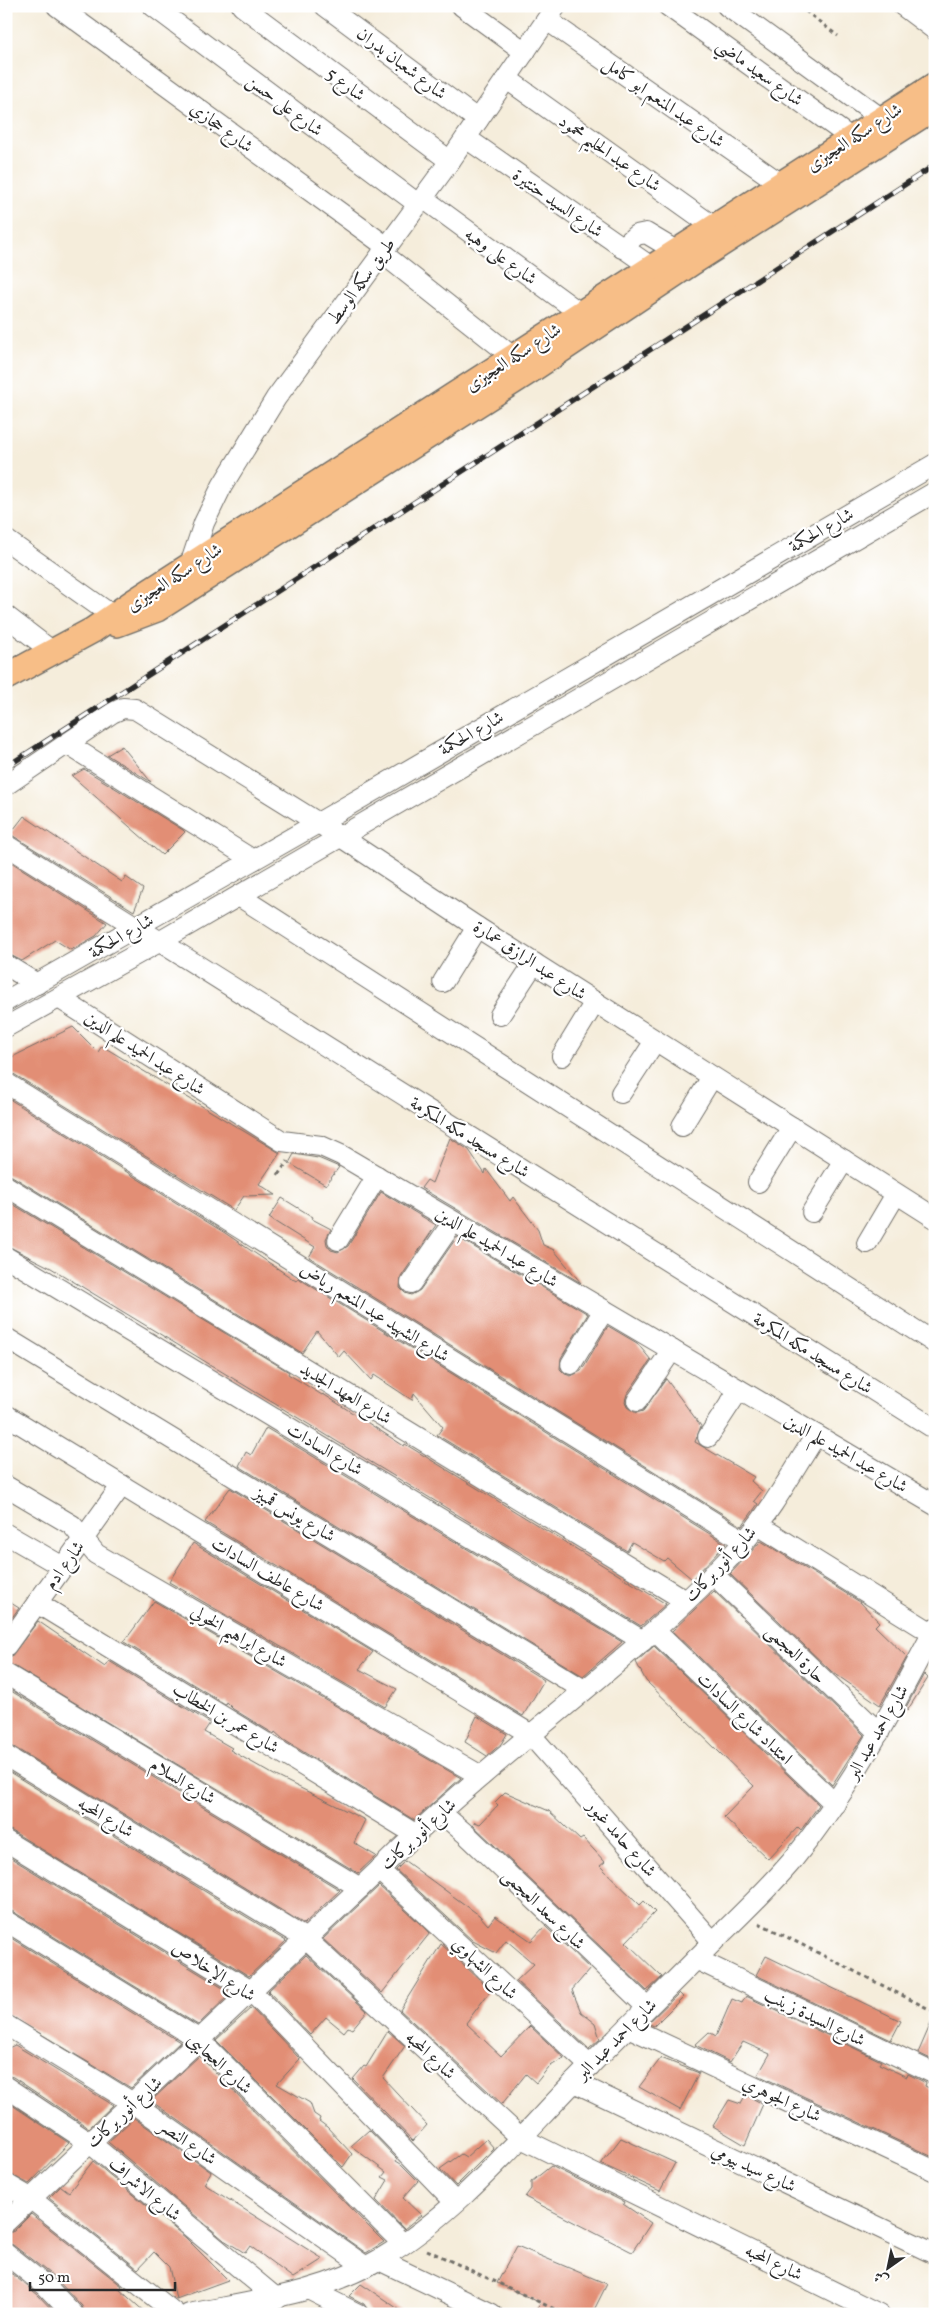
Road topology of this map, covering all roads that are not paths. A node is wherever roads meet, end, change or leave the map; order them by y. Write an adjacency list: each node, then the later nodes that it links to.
1 (57, 6): 24 (street, شارع حجازي)
2 (153, 6): 21 (street, شارع على حسن)
3 (242, 6): 19 (street, شارع 5)
4 (325, 6): 16 (street, شارع شعبان بدران)
5 (462, 6): 11 (street)
6 (668, 6): 18 (street, شارع سعيد ماضي)
7 (727, 6): 15 (street)
8 (903, 6): 10 (street)
9 (552, 13): 11 (street, طريق سكه الوسط); 20 (street, شارع عبد المنعم ابو كامل)
10 (935, 30)
11 (525, 52): 12 (street, طريق سكه الوسط)
12 (507, 79): 16 (street, طريق سكه الوسط); 22 (street, شارع عبد الحليم محمود)
13 (935, 85): 15 (main road, شارع سكه العجيزى)
14 (935, 107): 34 (main road, شارع سكه العجيزى)
15 (882, 119): 18 (main road, شارع سكه العجيزى)
16 (478, 120): 17 (street, طريق سكه الوسط)
17 (466, 138): 19 (street, طريق سكه الوسط); 23 (street, شارع السيد حنتيرة)
18 (851, 138): 20 (main road, شارع سكه العجيزى)
19 (450, 162): 21 (street, طريق سكه الوسط)
20 (781, 184): 22 (main road, شارع سكه العجيزى)
21 (420, 201): 24 (street, طريق سكه الوسط); 27 (street, شارع على وهبه)
22 (714, 227): 25 (main road, شارع سكه العجيزى)
23 (622, 248): 25 (street); 26 (street, شارع السيد حنتيرة)
24 (384, 250): 28 (street, شارع حجازي); 32 (street, طريق سكه الوسط)
25 (676, 251): 26 (main road, شارع سكه العجيزى)
26 (651, 267): 27 (main road, شارع سكه العجيزى)
27 (580, 313): 28 (main road, شارع سكه العجيزى)
28 (513, 357): 32 (main road, شارع سكه العجيزى)
29 (935, 464): 39 (street, شارع الحكمة)
30 (935, 492): 40 (street, شارع الحكمة)
31 (6, 540): 34 (street)
32 (189, 568): 34 (main road, شارع سكه العجيزى)
33 (6, 616): 35 (street)
34 (103, 623): 35 (main road, شارع سكه العجيزى)
35 (53, 652): 36 (main road, شارع سكه العجيزى)
36 (6, 677)
37 (67, 744): 38 (street); 39 (street, شارع عبد الرازق عمارة); 42 (street)
38 (6, 785)
39 (318, 822): 40 (street, شارع عبد الرازق عمارة); 42 (street, شارع الحكمة)
40 (341, 836): 43 (street, شارع الحكمة); 45 (street, شارع عبد الرازق عمارة)
41 (6, 845): 44 (street, شارع مسجد مكه المكرمة)
42 (253, 860): 44 (street, شارع الحكمة)
43 (239, 896): 46 (street, شارع الحكمة); 77 (street)
44 (137, 927): 46 (street, شارع مسجد مكه المكرمة); 50 (street, شارع الحكمة)
45 (477, 927): 48 (street, شارع عبد الرازق عمارة); 49 (street)
46 (159, 942): 51 (street, شارع الحكمة); 83 (street, شارع مسجد مكه المكرمة)
47 (6, 964): 50 (street)
48 (534, 964): 53 (street, شارع عبد الرازق عمارة); 54 (street)
49 (443, 982)
50 (37, 984): 52 (street, شارع الحكمة)
51 (59, 998): 55 (street, شارع الحكمة); 64 (street, شارع عبد الحميد علم الدين)
52 (6, 1001)
53 (595, 1002): 56 (street, شارع عبد الرازق عمارة); 57 (street)
54 (500, 1015)
55 (6, 1027)
56 (656, 1040): 58 (street, شارع عبد الرازق عمارة); 60 (street)
57 (562, 1056)
58 (712, 1077): 61 (street); 62 (street, شارع عبد الرازق عمارة)
59 (6, 1083): 92 (street, شارع الشهيد عبد المنعم رياض)
60 (620, 1093)
61 (682, 1126)
62 (792, 1127): 63 (street, شارع عبد الرازق عمارة); 65 (street)
63 (844, 1160): 67 (street, شارع عبد الرازق عمارة); 68 (street)
64 (377, 1176): 70 (street, شارع عبد الحميد علم الدين); 71 (street)
65 (758, 1182)
66 (6, 1186): 95 (street, شارع العهد الجديد)
67 (896, 1194): 69 (street, شارع عبد الرازق عمارة); 72 (street)
68 (812, 1212)
69 (935, 1218)
70 (453, 1222): 74 (street); 75 (street, شارع عبد الحميد علم الدين)
71 (338, 1240)
72 (866, 1243)
73 (6, 1257): 99 (street, شارع السادات)
74 (411, 1283)
75 (604, 1310): 78 (street, شارع عبد الحميد علم الدين); 79 (street)
76 (6, 1338): 101 (street, شارع يونس قمبيز)
77 (935, 1343)
78 (672, 1350): 80 (street, شارع عبد الحميد علم الدين); 81 (street)
79 (571, 1364)
80 (739, 1390): 84 (street, شارع عبد الحميد علم الدين); 85 (street)
81 (637, 1401)
82 (6, 1415): 86 (street, شارع عاطف السادات)
83 (935, 1429)
84 (816, 1435): 88 (street, شارع عبد الحميد علم الدين); 89 (street, شارع أنور بركات)
85 (708, 1438)
86 (122, 1485): 91 (street, شارع ادم); 103 (street, شارع عاطف السادات)
87 (6, 1486): 91 (street, شارع ابراهيم الخولي)
88 (935, 1505)
89 (758, 1525): 92 (street, شارع أنور بركات); 97 (street)
90 (6, 1534): 93 (street)
91 (83, 1538): 93 (street, شارع ادم); 105 (street, شارع ابراهيم الخولي)
92 (744, 1541): 94 (street, شارع أنور بركات)
93 (63, 1567): 96 (street, شارع ادم)
94 (713, 1574): 95 (street, شارع أنور بركات); 102 (street, حارة العجمى)
95 (686, 1601): 99 (street, شارع أنور بركات)
96 (37, 1602): 98 (street, شارع ادم); 108 (street, شارع عمر بن الخطاب)
97 (934, 1630): 102 (street, شارع احمد عبد البر)
98 (10, 1634)
99 (649, 1636): 101 (street, شارع أنور بركات); 106 (street, امتداد شارع السادات)
100 (6, 1674): 111 (street, شارع السلام)
101 (584, 1690): 103 (street, شارع أنور بركات)
102 (879, 1733): 106 (street, شارع احمد عبد البر)
103 (530, 1734): 105 (street, شارع أنور بركات); 114 (street, شارع حامد غبور)
104 (6, 1756): 113 (street, شارع المحبه)
105 (481, 1776): 107 (street, شارع أنور بركات)
106 (835, 1804): 114 (street, شارع احمد عبد البر)
107 (440, 1812): 108 (street, شارع أنور بركات); 117 (street, شارع سعد العجمى)
108 (415, 1834): 110 (street, شارع أنور بركات)
109 (6, 1842): 116 (street, شارع الإخلاص)
110 (379, 1870): 111 (street, شارع أنور بركات); 121 (street, شارع الشهاوي)
111 (360, 1888): 113 (street, شارع أنور بركات)
112 (6, 1922): 120 (street, شارع العجايبى)
113 (306, 1939): 116 (street, شارع أنور بركات); 126 (street, شارع المحبه)
114 (713, 1942): 115 (street, شارع احمد عبد البر)
115 (696, 1959): 117 (street, شارع احمد عبد البر); 122 (street, شارع السيدة زينب)
116 (251, 1991): 120 (street, شارع أنور بركات); 131 (street, شارع الإخلاص)
117 (647, 2008): 119 (street, شارع احمد عبد البر)
118 (6, 2025): 125 (street, شارع النصر)
119 (628, 2027): 121 (street, شارع احمد عبد البر); 128 (street, شارع الجوهري)
120 (200, 2040): 125 (street, شارع أنور بركات); 133 (street, شارع العجايبى)
121 (590, 2066): 123 (street, شارع احمد عبد البر)
122 (935, 2074)
123 (574, 2082): 126 (street, شارع احمد عبد البر); 135 (street, شارع سيد بيومي)
124 (6, 2087): 127 (street, شارع الاشراف)
125 (133, 2103): 127 (street, شارع أنور بركات); 136 (street, شارع النصر)
126 (521, 2138): 131 (street, شارع احمد عبد البر); 145 (street, شارع المحبه)
127 (90, 2143): 130 (street, شارع أنور بركات); 138 (street, شارع الاشراف)
128 (935, 2171)
129 (6, 2184): 130 (street)
130 (30, 2198): 132 (street, شارع أنور بركات); 141 (street)
131 (455, 2202): 133 (street, شارع احمد عبد البر)
132 (6, 2222)
133 (406, 2242): 136 (street, شارع احمد عبد البر)
134 (6, 2254): 140 (street)
135 (935, 2254)
136 (373, 2263): 137 (street, شارع احمد عبد البر); 144 (street, شارع النصر)
137 (310, 2290): 138 (street, شارع احمد عبد البر); 143 (street)
138 (276, 2299): 139 (street, شارع احمد عبد البر)
139 (226, 2310): 142 (street, شارع احمد عبد البر)
140 (73, 2314)
141 (176, 2314)
142 (189, 2314)
143 (358, 2314)
144 (492, 2314)
145 (879, 2314)

